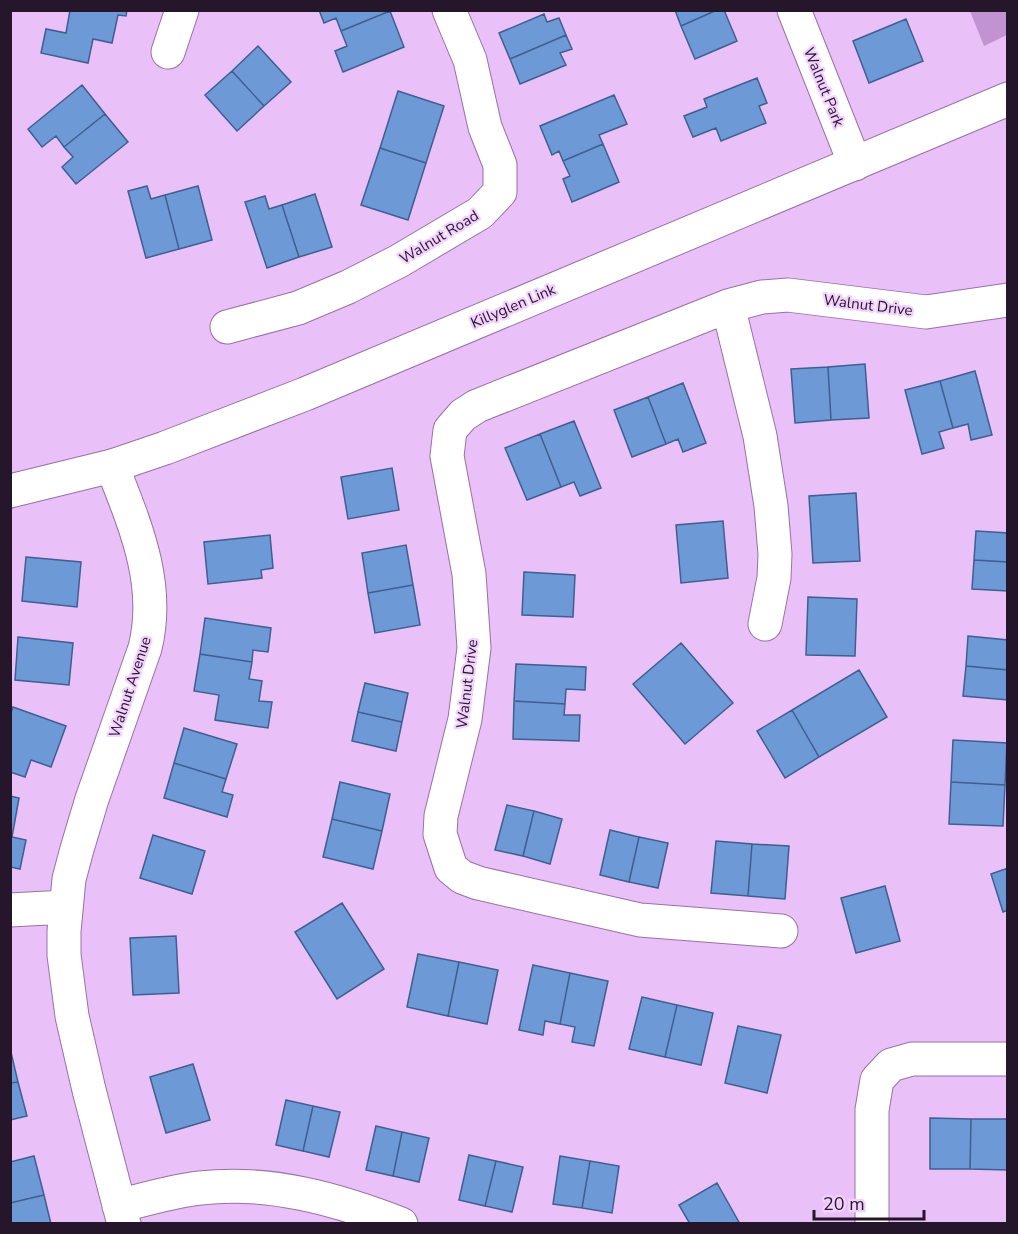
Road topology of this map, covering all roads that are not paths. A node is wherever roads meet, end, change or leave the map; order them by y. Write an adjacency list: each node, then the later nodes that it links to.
1 (182, 10): 4 (street)
2 (449, 10): 9 (street, Walnut Road)
3 (794, 10): 6 (street, Walnut Park)
4 (168, 52)
5 (1008, 99): 6 (street, Killyglen Link)
6 (855, 164): 10 (street, Killyglen Link)
7 (1008, 300): 8 (street, Walnut Drive)
8 (728, 306): 12 (street); 15 (street, Walnut Drive)
9 (227, 327)
10 (112, 466): 11 (street, Killyglen Link); 13 (street, Walnut Avenue)
11 (10, 491)
12 (765, 624)
13 (66, 907): 14 (street); 17 (street, Walnut Avenue)
14 (10, 910)
15 (781, 931)
16 (1008, 1059): 19 (street)
17 (122, 1215): 18 (street, Walnut Avenue)
18 (401, 1224)
19 (872, 1224)

